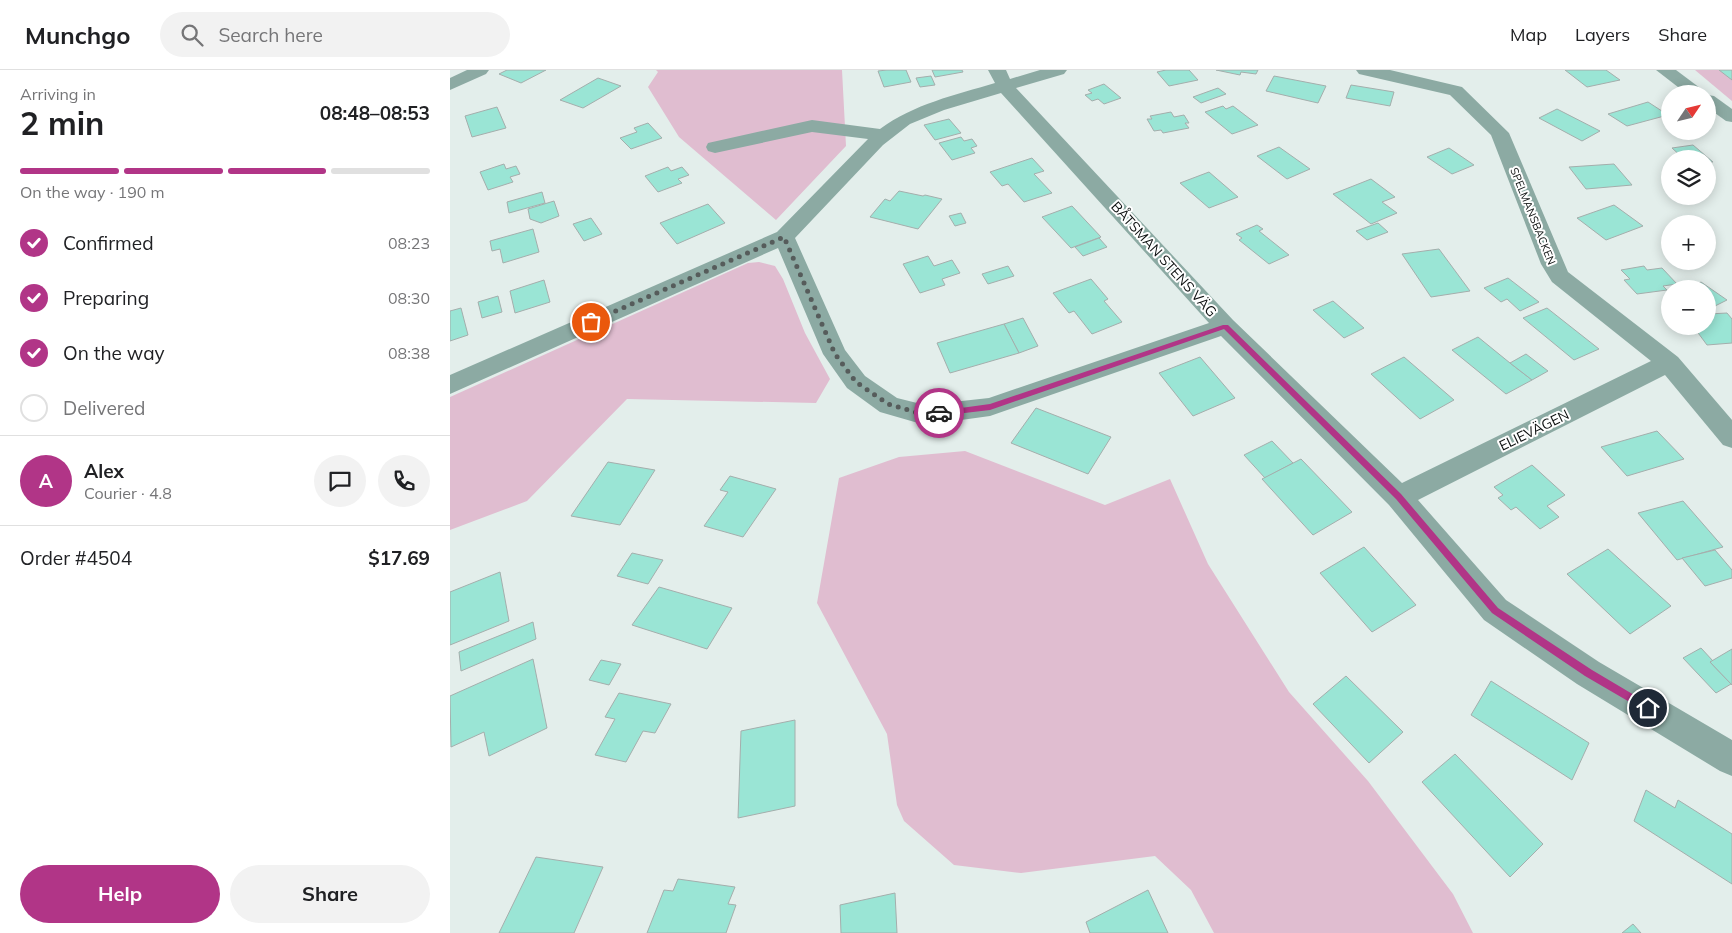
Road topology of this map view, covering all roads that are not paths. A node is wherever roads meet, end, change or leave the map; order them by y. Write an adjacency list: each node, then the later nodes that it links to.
1 (480, 70): 6 (street)
2 (1058, 70): 5 (street)
3 (1365, 70): 14 (street, SPELMANSBACKEN)
4 (1665, 70): 7 (street)
5 (1000, 77): 10 (street); 13 (street, BÅTSMAN STENS VÄG)
6 (450, 85)
7 (1686, 85)
8 (1716, 106): 9 (street)
9 (1732, 117)
10 (884, 135): 11 (street); 12 (street)
11 (715, 148)
12 (784, 237): 13 (street); 15 (street)
13 (1225, 326): 17 (street, BÅTSMAN STENS VÄG)
14 (1669, 363): 16 (street, SPELMANSBACKEN); 17 (street, ELIEVÄGEN)
15 (450, 385)
16 (1732, 438)
17 (1399, 497): 18 (street, BÅTSMAN STENS VÄG)
18 (1732, 760)

